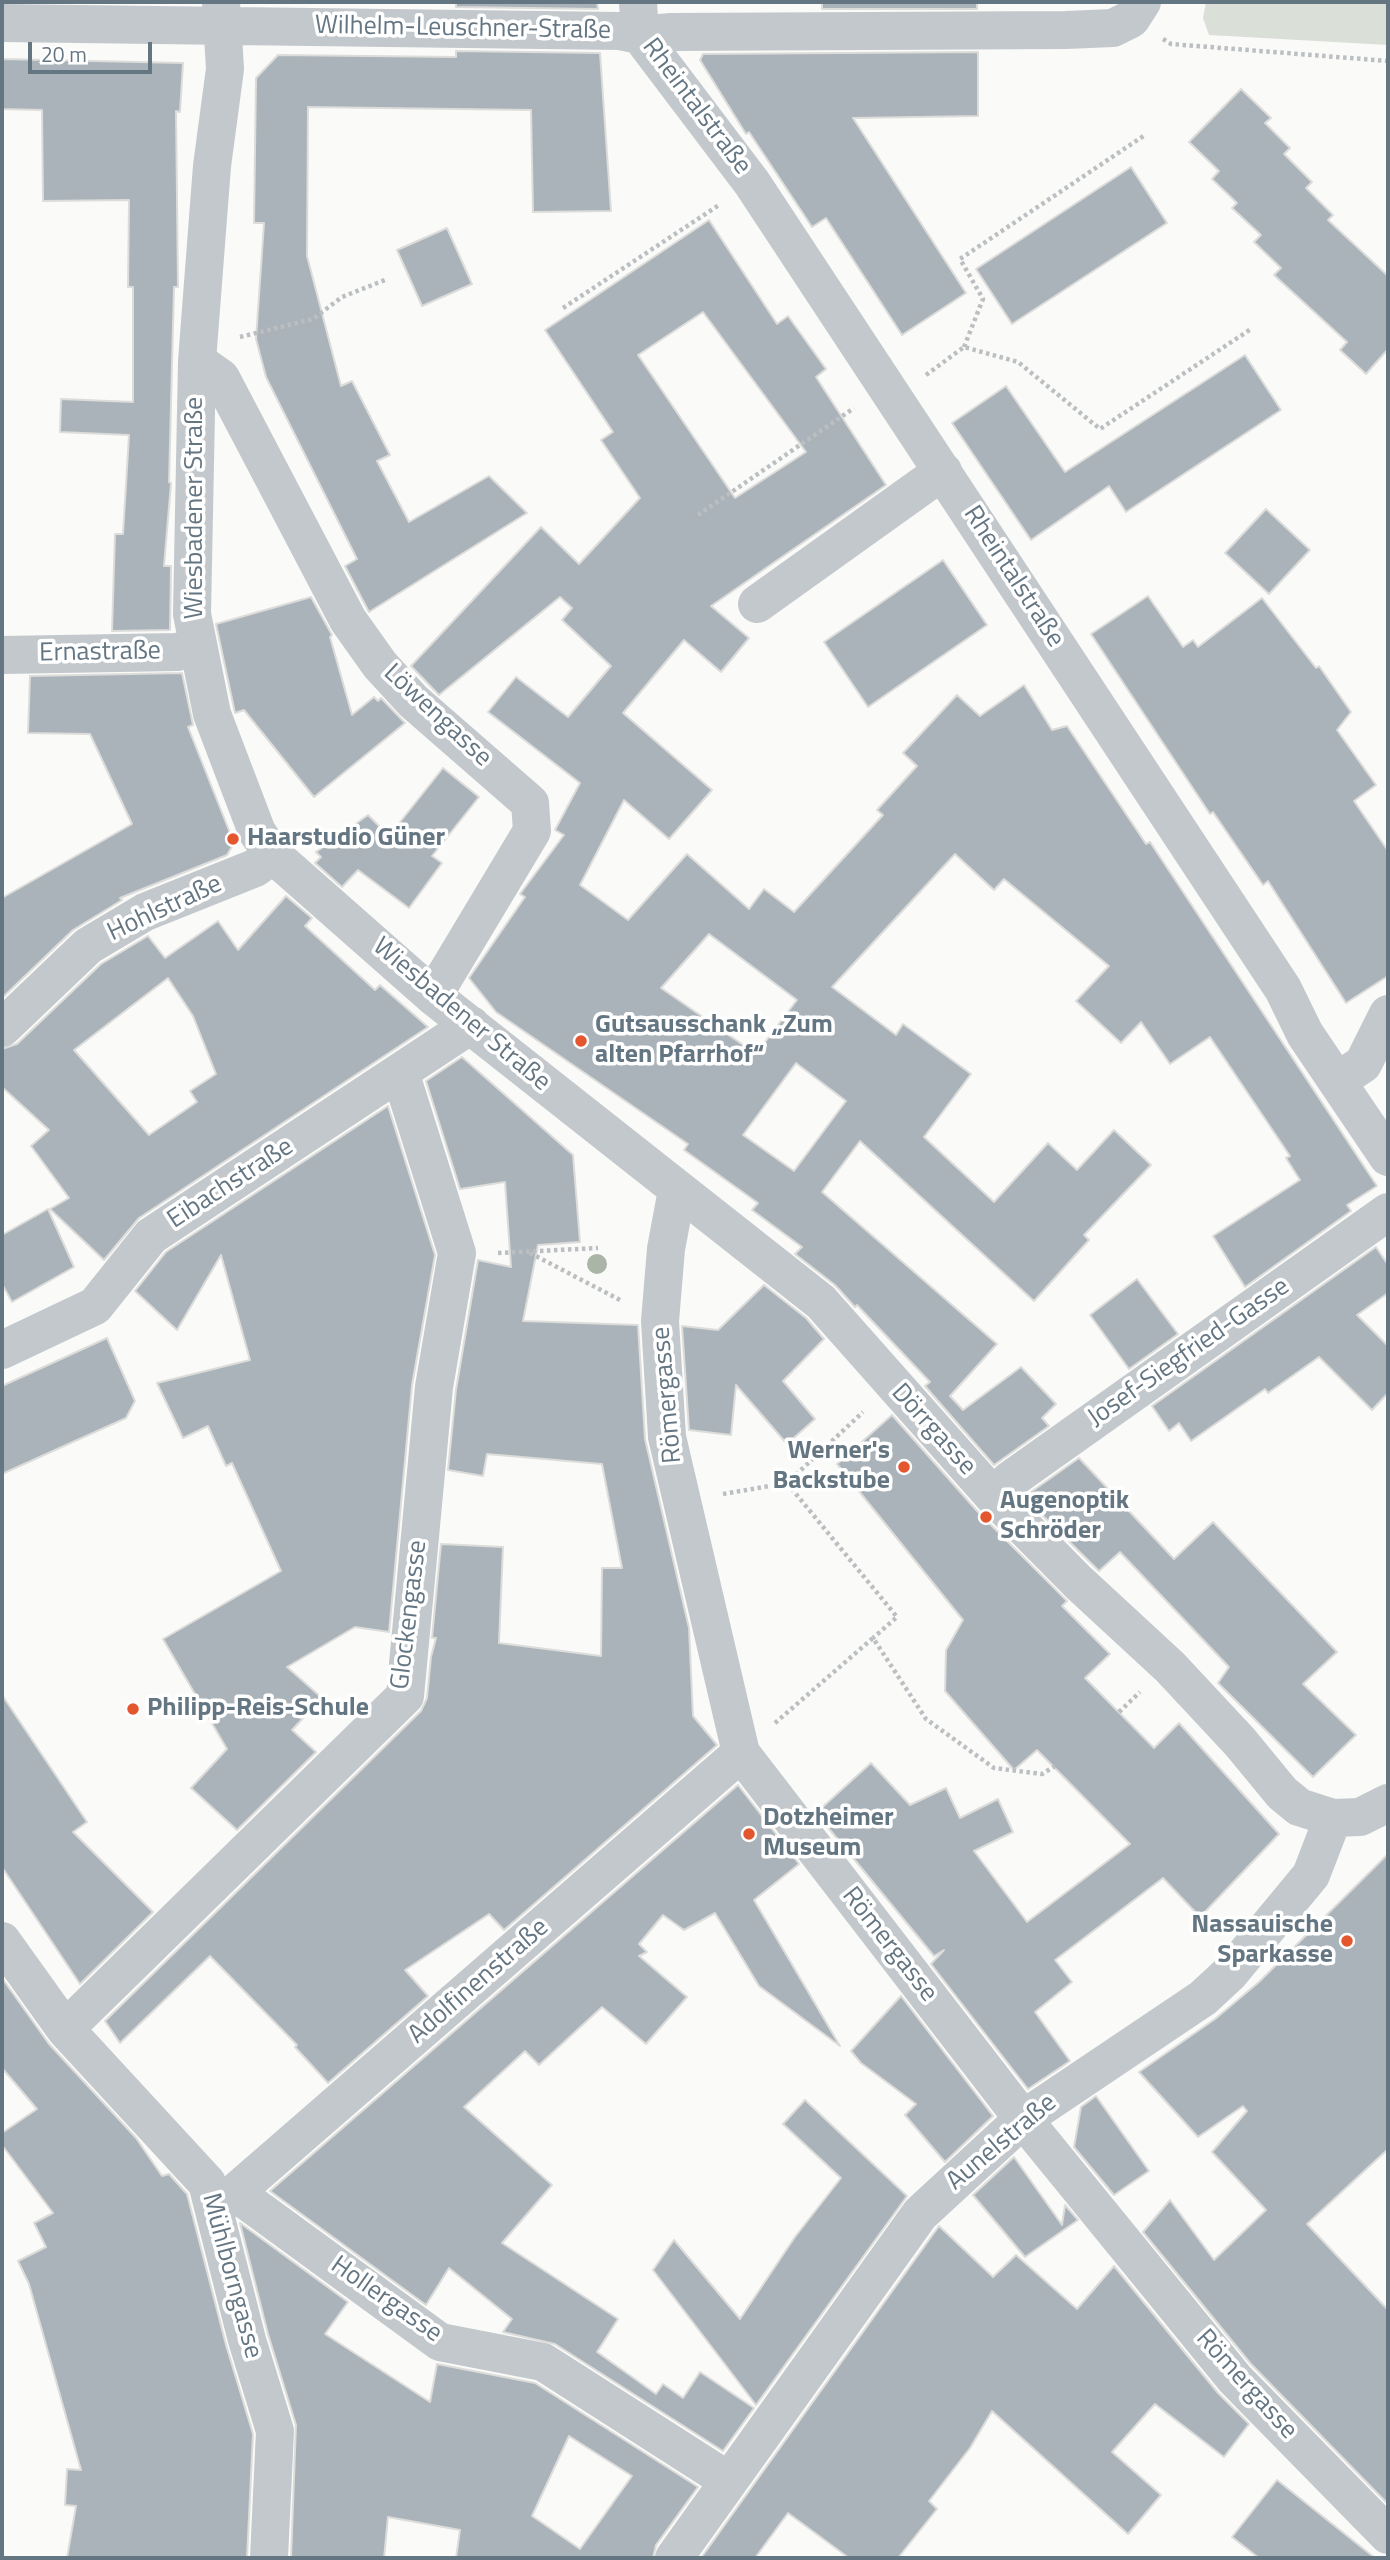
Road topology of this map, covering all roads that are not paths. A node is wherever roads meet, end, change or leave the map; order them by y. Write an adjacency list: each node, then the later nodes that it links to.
1 (1136, 10): 3 (street, Wilhelm-Leuschner-Straße)
2 (222, 13): 3 (street, Wilhelm-Leuschner-Straße); 4 (street, Wilhelm-Leuschner-Straße); 5 (street, Wiesbadener Straße)
3 (639, 19): 6 (street, Rheintalstraße)
4 (2, 23)
5 (197, 361): 8 (street, Wiesbadener Straße); 11 (street, Löwengasse)
6 (943, 471): 7 (street); 16 (street, Rheintalstraße)
7 (757, 604)
8 (197, 648): 9 (street, Ernastraße); 10 (street, Wiesbadener Straße)
9 (2, 655)
10 (273, 855): 11 (street, Wiesbadener Straße); 14 (street, Hohlstraße)
11 (433, 996): 13 (street, Wiesbadener Straße)
12 (1388, 1014): 16 (street)
13 (471, 1025): 15 (street, Eibachstraße); 18 (street, Wiesbadener Straße)
14 (2, 1028)
15 (400, 1072): 20 (street, Eibachstraße); 26 (street, Glockengasse)
16 (1337, 1082): 17 (street, Rheintalstraße)
17 (1388, 1157)
18 (677, 1190): 21 (street, Dörrgasse); 22 (street, Römergasse)
19 (1388, 1212): 21 (street, Josef-Siegfried-Gasse)
20 (2, 1350)
21 (993, 1496): 24 (street, Dörrgasse)
22 (741, 1753): 27 (street, Römergasse); 28 (street, Adolfinenstraße)
23 (1388, 1803): 24 (street)
24 (1333, 1818): 27 (street, Aunelstraße)
25 (2, 1941): 26 (street, Mühlborngasse)
26 (65, 2029): 28 (street, Mühlborngasse)
27 (1023, 2119): 29 (street, Aunelstraße); 30 (street, Römergasse)
28 (226, 2202): 29 (street, Hollergasse); 31 (street, Mühlborngasse)
29 (729, 2481): 32 (street, Aunelstraße)
30 (1388, 2535)
31 (269, 2558)
32 (674, 2558)

